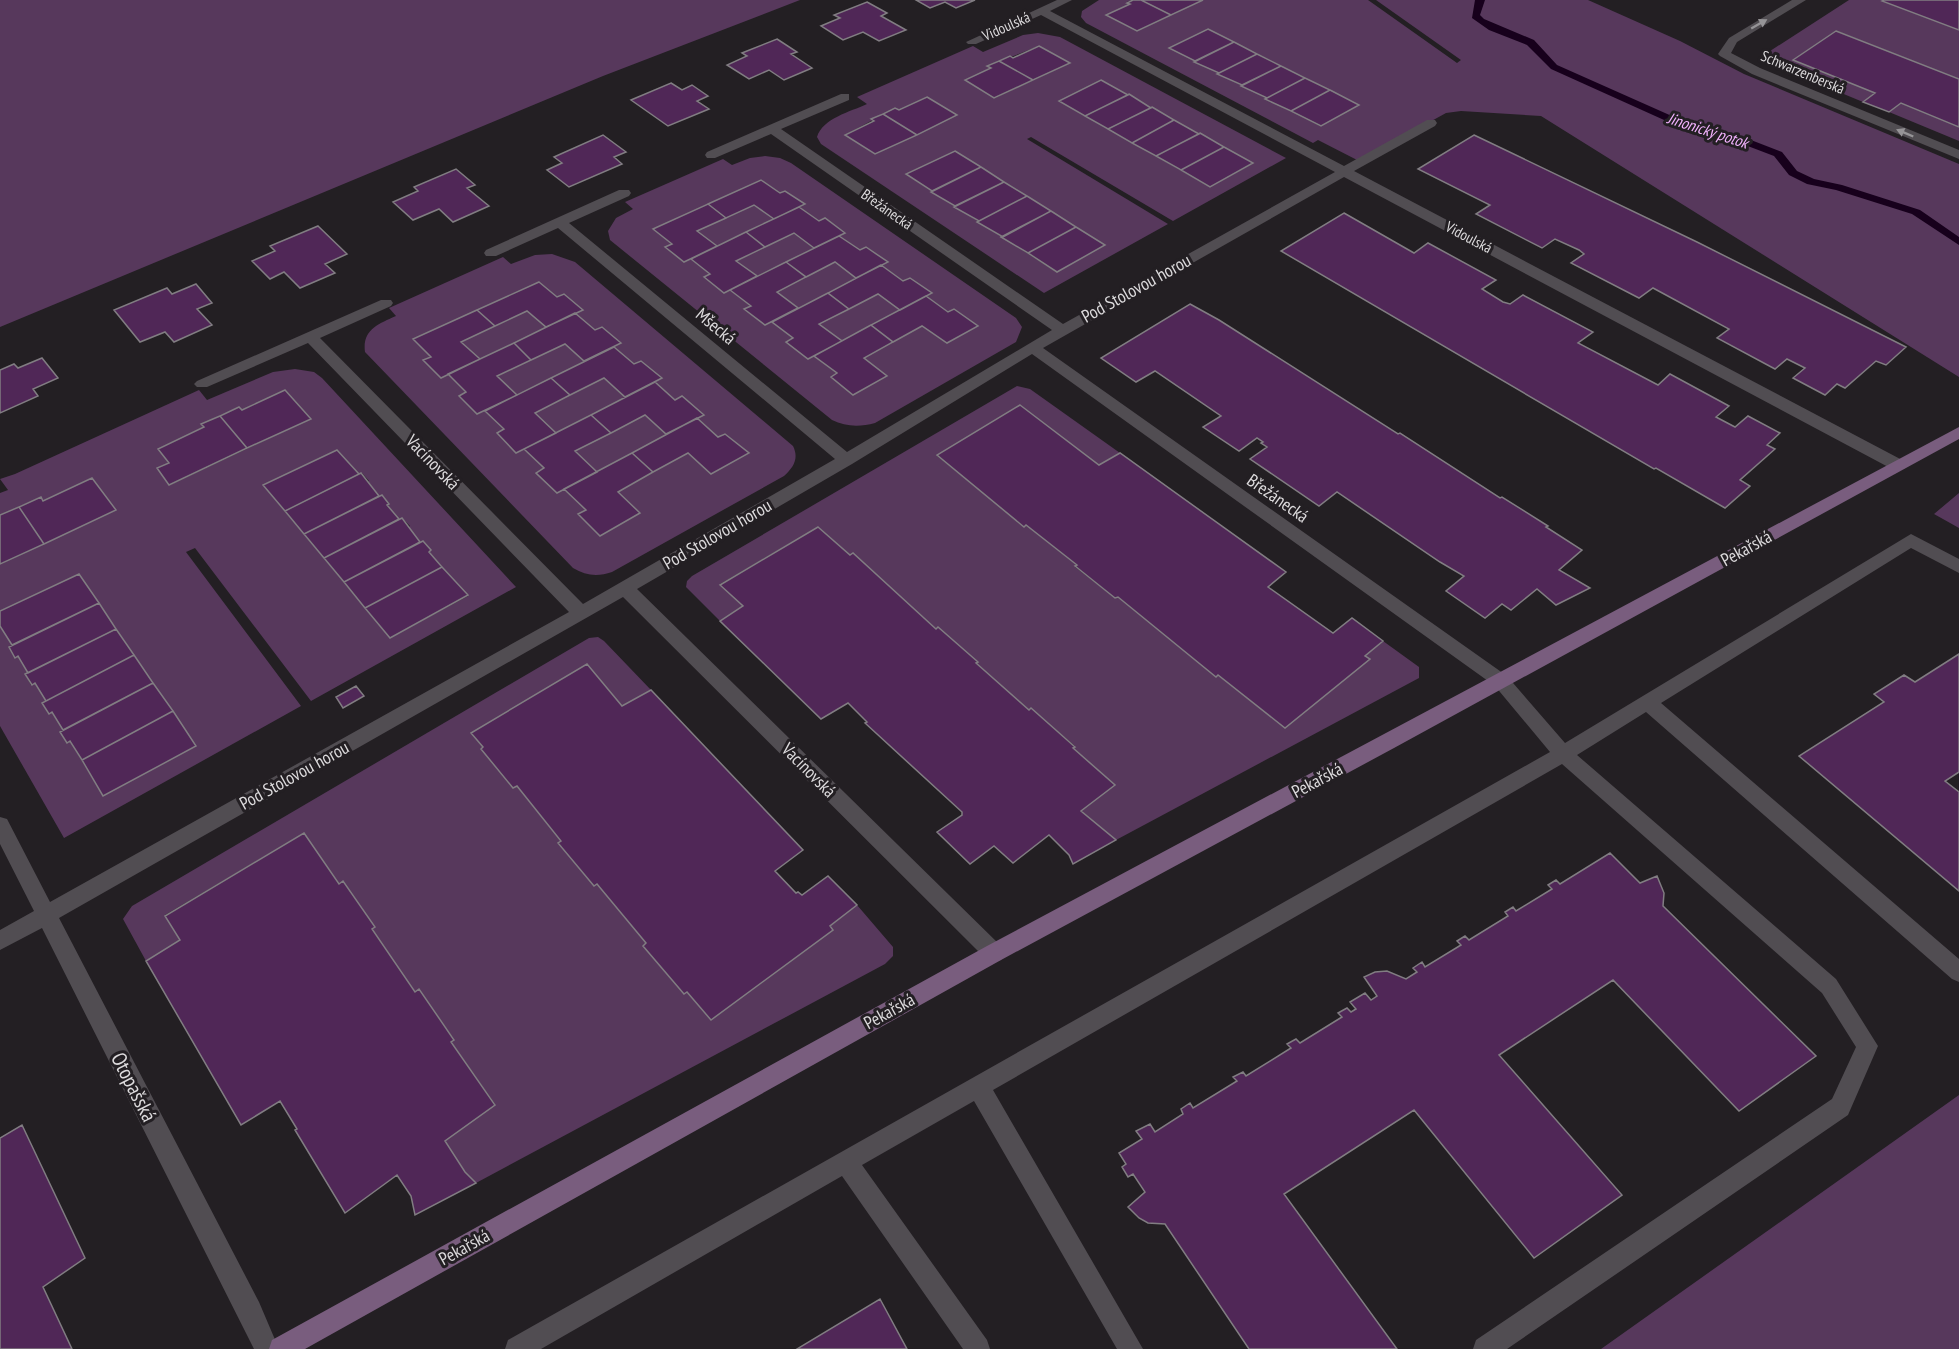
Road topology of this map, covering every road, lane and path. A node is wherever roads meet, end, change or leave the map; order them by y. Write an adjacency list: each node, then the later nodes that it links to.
1 (1065, 0): 3 (street, Vidoulská)
2 (1794, 1): 9 (street, Schwarzenberská, one-way to 2)
3 (1041, 11): 4 (street, Vidoulská); 10 (street, Vidoulská)
4 (972, 42)
5 (845, 98): 7 (street)
6 (1431, 123): 10 (street, Pod Stolovou horou)
7 (772, 129): 8 (street); 15 (street, Břežánecká)
8 (711, 155)
9 (1959, 155)
10 (1345, 171): 15 (street, Pod Stolovou horou); 21 (street, Vidoulská)
11 (624, 193): 12 (street)
12 (561, 223): 13 (street); 20 (street, Mšecká)
13 (491, 253)
14 (386, 303): 16 (street)
15 (1062, 330): 17 (street, Pod Stolovou horou)
16 (311, 337): 18 (street); 24 (street, Vacínovská)
17 (1032, 347): 20 (street, Pod Stolovou horou); 25 (street, Břežánecká)
18 (202, 384)
19 (1959, 432): 21 (street, Pekařská)
20 (846, 460): 23 (street, Pod Stolovou horou)
21 (1898, 465): 25 (street, Pekařská)
22 (1959, 567): 26 (street)
23 (624, 587): 24 (street, Pod Stolovou horou); 31 (street, Vacínovská)
24 (581, 613): 29 (street, Pod Stolovou horou)
25 (1501, 681): 27 (street); 31 (street, Pekařská)
26 (1647, 702): 27 (street); 32 (street)
27 (1563, 754): 33 (street); 40 (street)
28 (0, 825): 29 (street, Otopašská)
29 (46, 915): 30 (street, Pod Stolovou horou); 36 (street, Otopašská)
30 (0, 941)
31 (994, 953): 37 (street, Pekařská)
32 (1959, 972)
33 (979, 1088): 34 (street); 39 (street)
34 (847, 1163): 35 (street); 38 (street)
35 (532, 1345)
36 (267, 1349)
37 (281, 1349)
38 (978, 1349)
39 (1131, 1349)
40 (1485, 1349)

